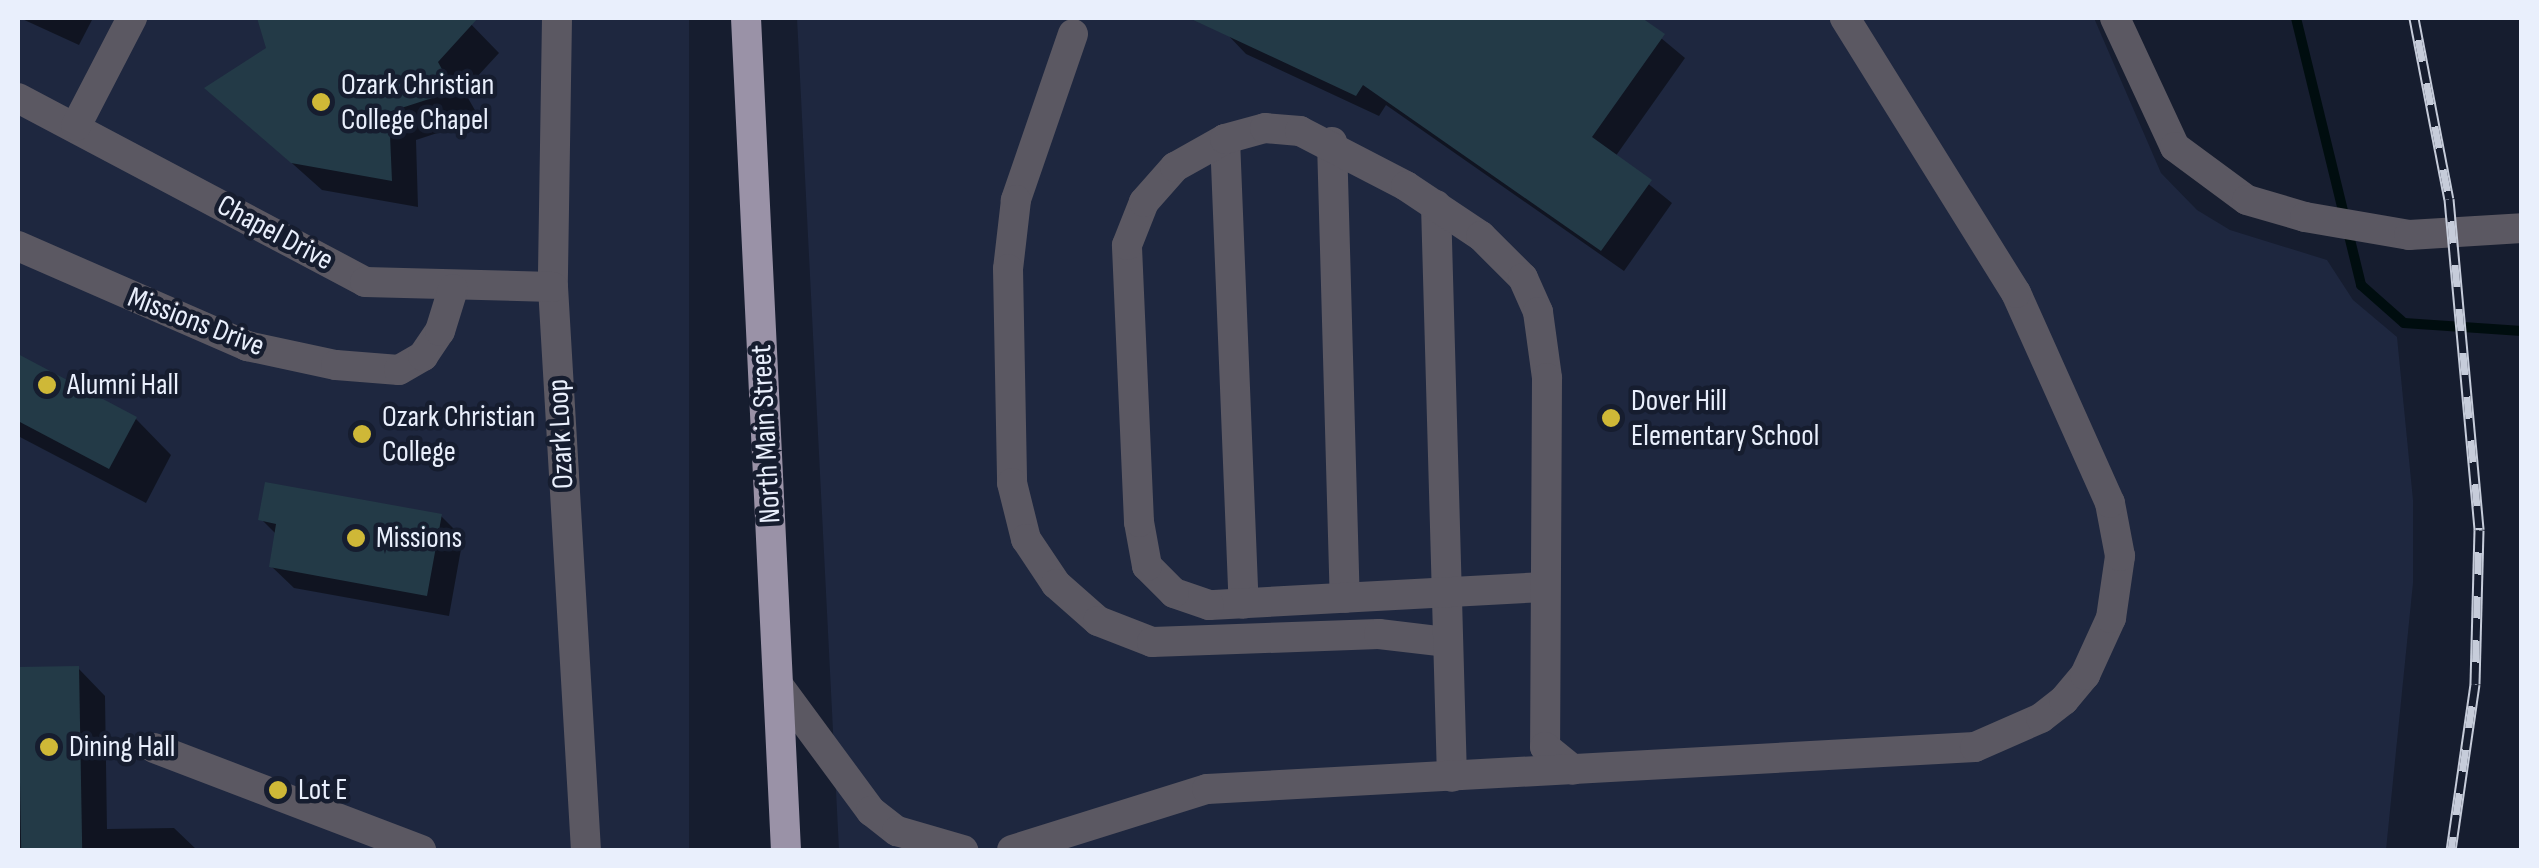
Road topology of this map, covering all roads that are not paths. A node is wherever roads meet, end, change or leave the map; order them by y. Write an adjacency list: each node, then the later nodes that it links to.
1 (132, 18): 8 (street)
2 (557, 18): 14 (street, Ozark Loop)
3 (746, 18): 21 (main road, North Main Street)
4 (1845, 18): 23 (street)
5 (2115, 18): 12 (street)
6 (1074, 34): 20 (street)
7 (18, 98): 8 (street, Chapel Drive)
8 (76, 126): 15 (street, Chapel Drive)
9 (1226, 138): 10 (street); 19 (street); 19 (street)
10 (1332, 142): 11 (street); 18 (street)
11 (1436, 206): 16 (street); 17 (street)
12 (2522, 228)
13 (18, 246): 15 (street, Missions Drive)
14 (552, 287): 15 (street, Chapel Drive); 26 (street, Ozark Loop)
15 (453, 288)
16 (1544, 587): 17 (street); 23 (street)
17 (1445, 592): 18 (street); 20 (street)
18 (1344, 598): 19 (street)
19 (1244, 604)
20 (1446, 642): 24 (street)
21 (778, 685): 27 (main road, North Main Street); 28 (street)
22 (154, 748): 25 (street)
23 (1573, 770): 24 (street)
24 (1452, 776): 29 (street)
25 (421, 850)
26 (586, 850)
27 (786, 850)
28 (964, 850)
29 (1012, 850)

